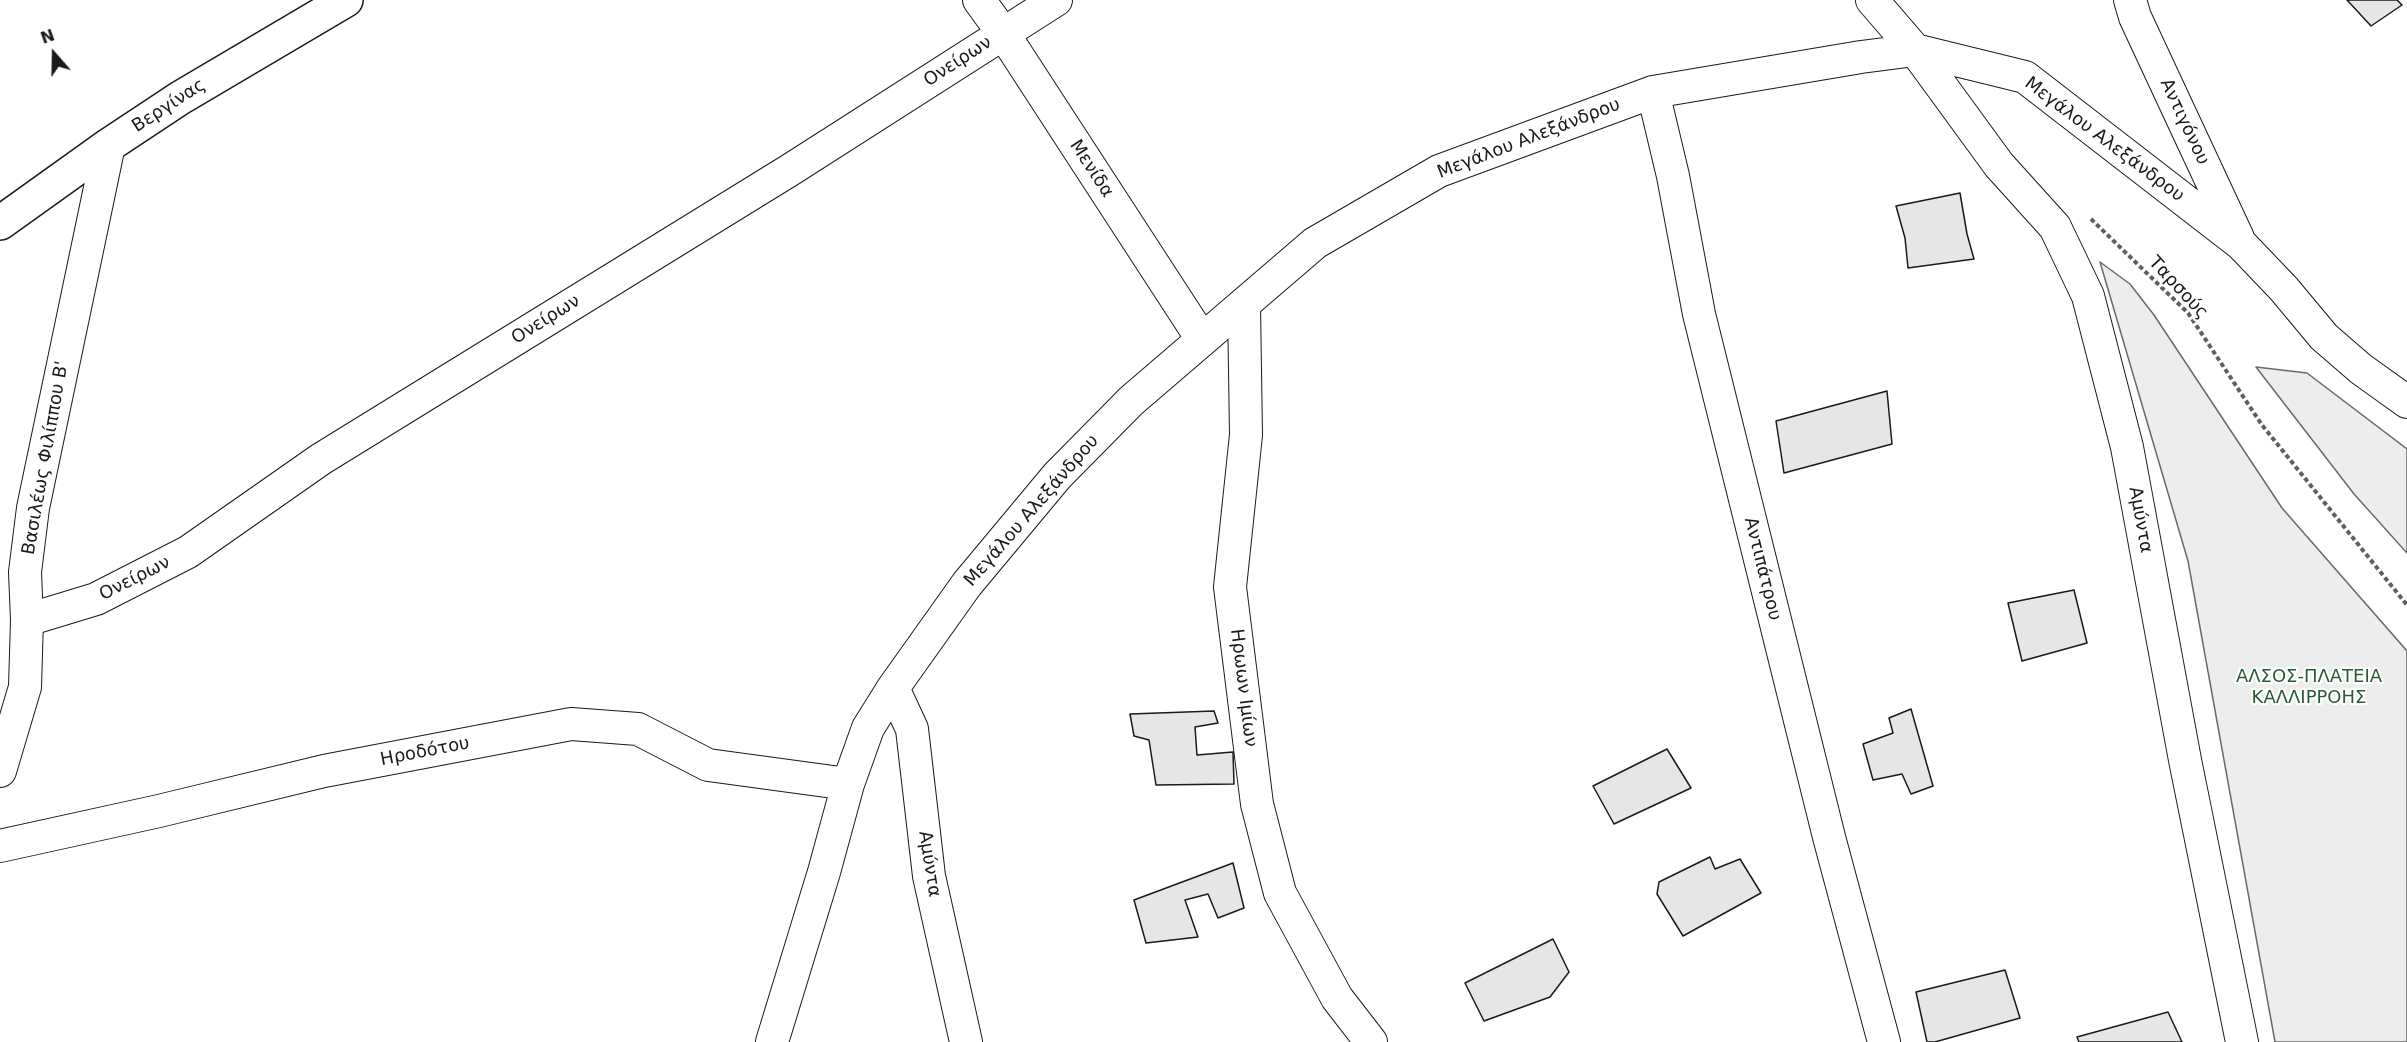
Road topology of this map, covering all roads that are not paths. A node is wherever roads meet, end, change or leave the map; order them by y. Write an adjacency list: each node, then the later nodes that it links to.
1 (346, 0): 9 (street, Βεργίνας)
2 (979, 0): 6 (street, Μενίδα)
3 (1056, 0): 6 (street, Ονείρων)
4 (1872, 0): 7 (street, Αμύντα)
5 (2130, 0): 11 (street, Αντιγόνου)
6 (1003, 33): 13 (street, Μενίδα); 15 (street, Ονείρων)
7 (1915, 50): 8 (street, Μεγάλου Αλεξάνδρου); 11 (street, Μεγάλου Αλεξάνδρου); 24 (street, Αμύντα)
8 (1653, 92): 12 (street, Μεγάλου Αλεξάνδρου); 23 (street, Αντιπάτρου)
9 (109, 145): 10 (street, Βεργίνας); 15 (street, Βασιλέως Φιλίππου Β')
10 (0, 223)
11 (2241, 244): 14 (street, Μεγάλου Αλεξάνδρου)
12 (1244, 305): 13 (street, Μεγάλου Αλεξάνδρου); 22 (street, Ηρωων Ιμίων)
13 (1202, 339): 16 (street, Μεγάλου Αλεξάνδρου)
14 (2407, 402)
15 (27, 620): 17 (street, Βασιλέως Φιλίππου Β')
16 (893, 688): 18 (street, Μεγάλου Αλεξάνδρου); 21 (street, Αμύντα)
17 (3, 755)
18 (848, 784): 19 (street, Ηροδότου); 20 (street, Μεγάλου Αλεξάνδρου)
19 (0, 846)
20 (772, 1042)
21 (966, 1042)
22 (1371, 1042)
23 (1884, 1042)
24 (2242, 1042)

